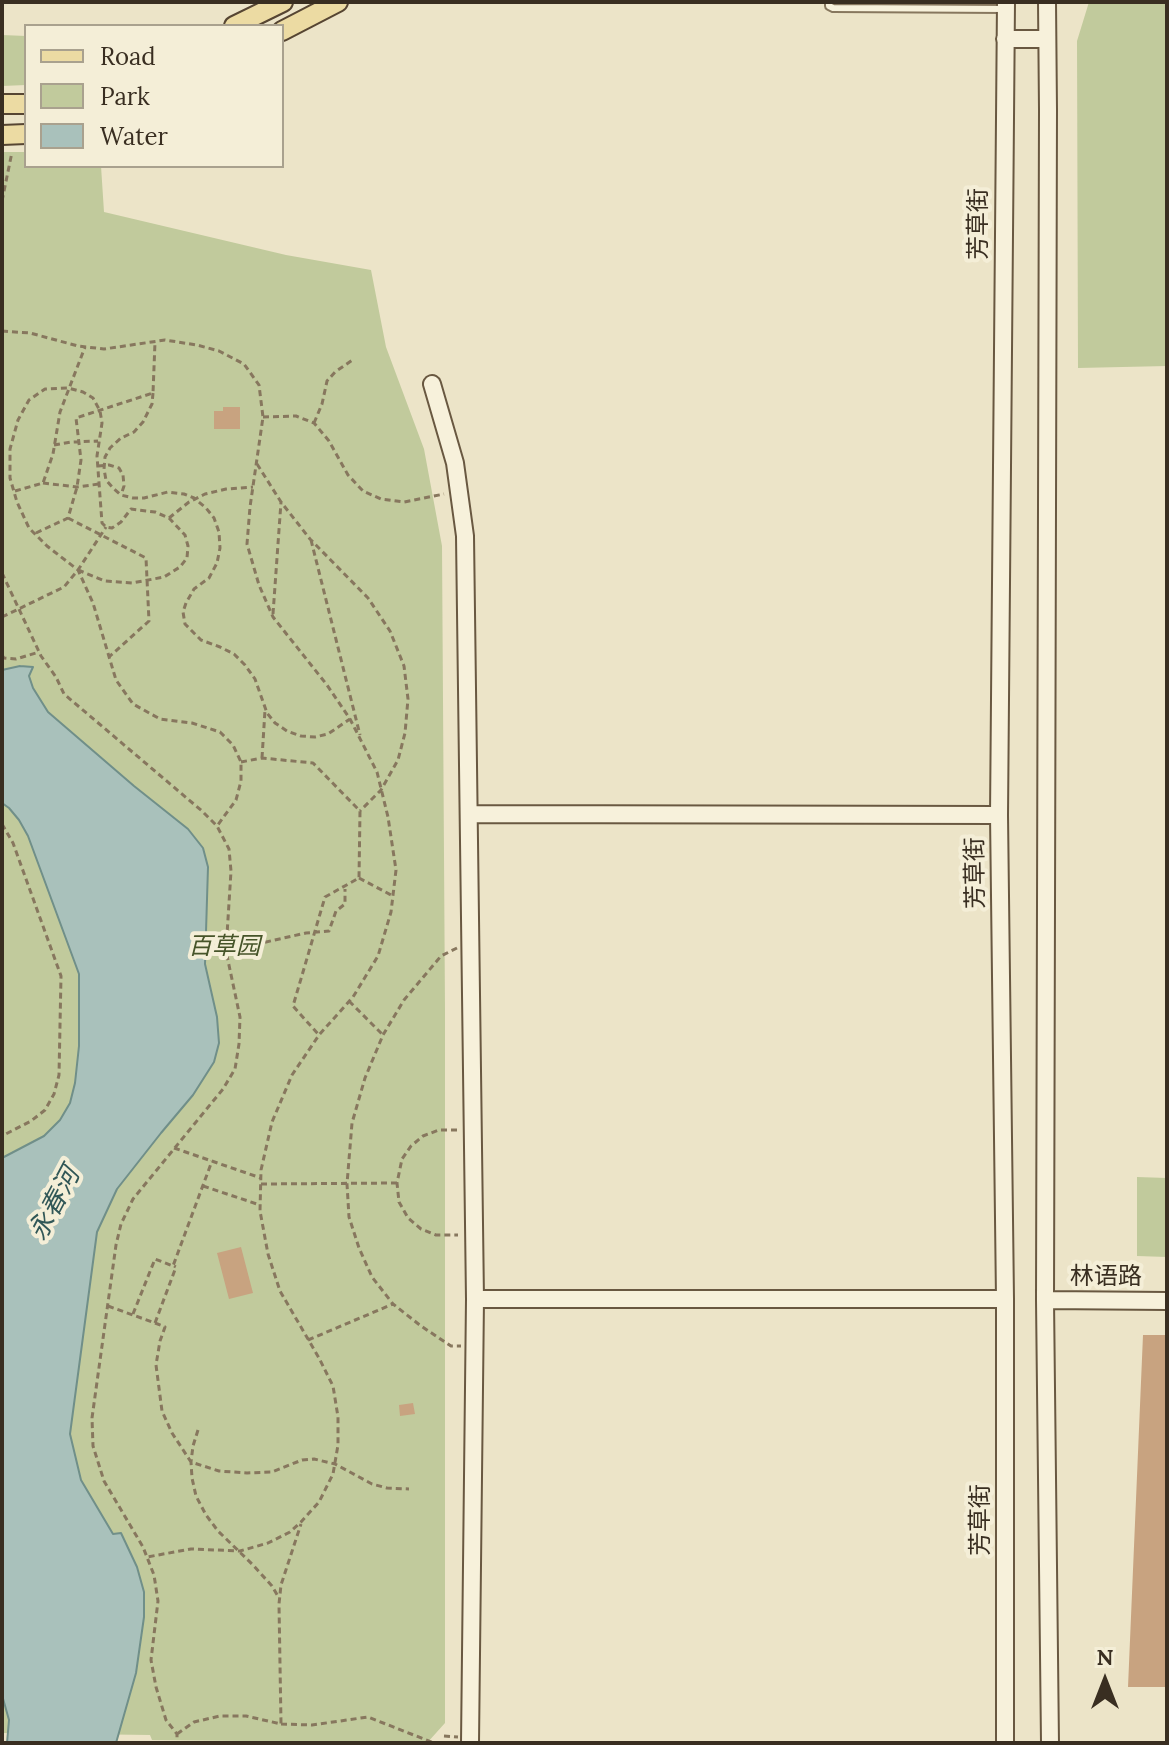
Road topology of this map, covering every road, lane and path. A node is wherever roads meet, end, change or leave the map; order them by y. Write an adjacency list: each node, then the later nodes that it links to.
1 (283, 2): 7 (main road)
2 (338, 2): 8 (main road)
3 (829, 2): 5 (lane)
4 (1047, 2): 10 (main road)
5 (930, 5): 6 (lane)
6 (1006, 6): 9 (main road, 芳草街)
7 (238, 24)
8 (284, 30)
9 (1005, 39): 10 (main road); 61 (main road, 芳草街)
10 (1047, 39): 87 (main road)
11 (2, 104): 12 (main road)
12 (24, 104)
13 (14, 139): 14 (path)
14 (2, 201)
15 (2, 331): 17 (path)
16 (155, 342): 17 (path); 21 (path); 23 (path)
17 (85, 347): 20 (path)
18 (354, 359): 24 (path)
19 (432, 384): 34 (main road)
20 (68, 388): 22 (path); 27 (path); 35 (path)
21 (153, 393): 22 (path); 36 (path, bridge)
22 (100, 411): 25 (path); 26 (path)
23 (263, 417): 24 (path); 28 (path)
24 (314, 423): 34 (path)
25 (100, 441): 26 (path); 29 (path)
26 (80, 442): 27 (path); 32 (path)
27 (54, 445): 30 (path)
28 (256, 463): 33 (path); 37 (path)
29 (98, 466): 31 (path); 36 (path)
30 (43, 483): 32 (path); 35 (path)
31 (99, 484): 32 (path); 40 (path)
32 (77, 487): 38 (path)
33 (253, 487): 39 (path); 49 (path)
34 (459, 490): 60 (main road)
35 (14, 491): 41 (path)
36 (121, 495): 53 (path, bridge)
37 (281, 502): 43 (path); 49 (path)
38 (68, 518): 41 (path); 42 (path)
39 (169, 518): 40 (path); 46 (path)
40 (106, 527): 42 (path)
41 (35, 534): 44 (path)
42 (101, 534): 44 (path); 46 (path)
43 (310, 539): 55 (path); 58 (path)
44 (78, 570): 46 (path); 47 (path); 52 (path)
45 (2, 573): 47 (path)
46 (147, 580): 52 (path)
47 (19, 609): 48 (path); 50 (path)
48 (2, 617)
49 (273, 617): 54 (path)
50 (39, 652): 51 (path); 63 (path)
51 (2, 655)
52 (108, 658): 57 (path)
53 (265, 710): 54 (path, bridge); 56 (path)
54 (350, 719): 55 (path)
55 (362, 742): 58 (path)
56 (262, 758): 57 (path); 59 (path)
57 (241, 762): 63 (path)
58 (381, 790): 59 (path); 66 (path)
59 (360, 811): 64 (path)
60 (469, 814): 61 (main road); 68 (main road)
61 (999, 815): 86 (main road, 芳草街)
62 (2, 824): 74 (path)
63 (217, 826): 69 (path)
64 (359, 878): 65 (path); 66 (path)
65 (345, 887): 67 (path); 67 (path)
66 (393, 896): 70 (path)
67 (315, 932): 69 (path); 71 (path)
68 (471, 940): 72 (path); 73 (main road)
69 (226, 951): 75 (path)
70 (349, 1001): 71 (path); 72 (path)
71 (319, 1035): 77 (path)
72 (383, 1035): 80 (path)
73 (473, 1130): 78 (path); 83 (main road)
74 (2, 1136)
75 (174, 1148): 76 (path); 90 (path)
76 (212, 1161): 77 (path); 81 (path)
77 (261, 1178): 79 (path)
78 (397, 1183): 80 (path); 83 (path)
79 (261, 1184): 80 (path); 82 (path)
80 (347, 1184): 89 (path)
81 (203, 1186): 82 (path); 84 (path)
82 (260, 1206): 93 (path)
83 (474, 1235): 85 (main road)
84 (173, 1266): 91 (path); 92 (path)
85 (475, 1299): 86 (main road); 94 (main road)
86 (1005, 1299): 108 (main road, 芳草街)
87 (1045, 1300): 88 (main road, 林语路); 109 (main road)
88 (1167, 1301)
89 (393, 1304): 93 (path); 94 (path)
90 (108, 1306): 91 (path); 101 (path)
91 (133, 1314): 92 (path)
92 (155, 1323): 96 (path)
93 (308, 1340): 97 (path)
94 (474, 1346): 107 (main road)
95 (198, 1430): 96 (path)
96 (191, 1462): 97 (path); 100 (path)
97 (335, 1464): 98 (path); 99 (path)
98 (409, 1489)
99 (301, 1522): 100 (path); 102 (path)
100 (240, 1551): 101 (path); 102 (path)
101 (147, 1557): 104 (path)
102 (280, 1598): 103 (path)
103 (281, 1724): 104 (path); 106 (path)
104 (177, 1734): 105 (path)
105 (177, 1743)
106 (434, 1743)
107 (470, 1743)
108 (1005, 1743)
109 (1050, 1743)

